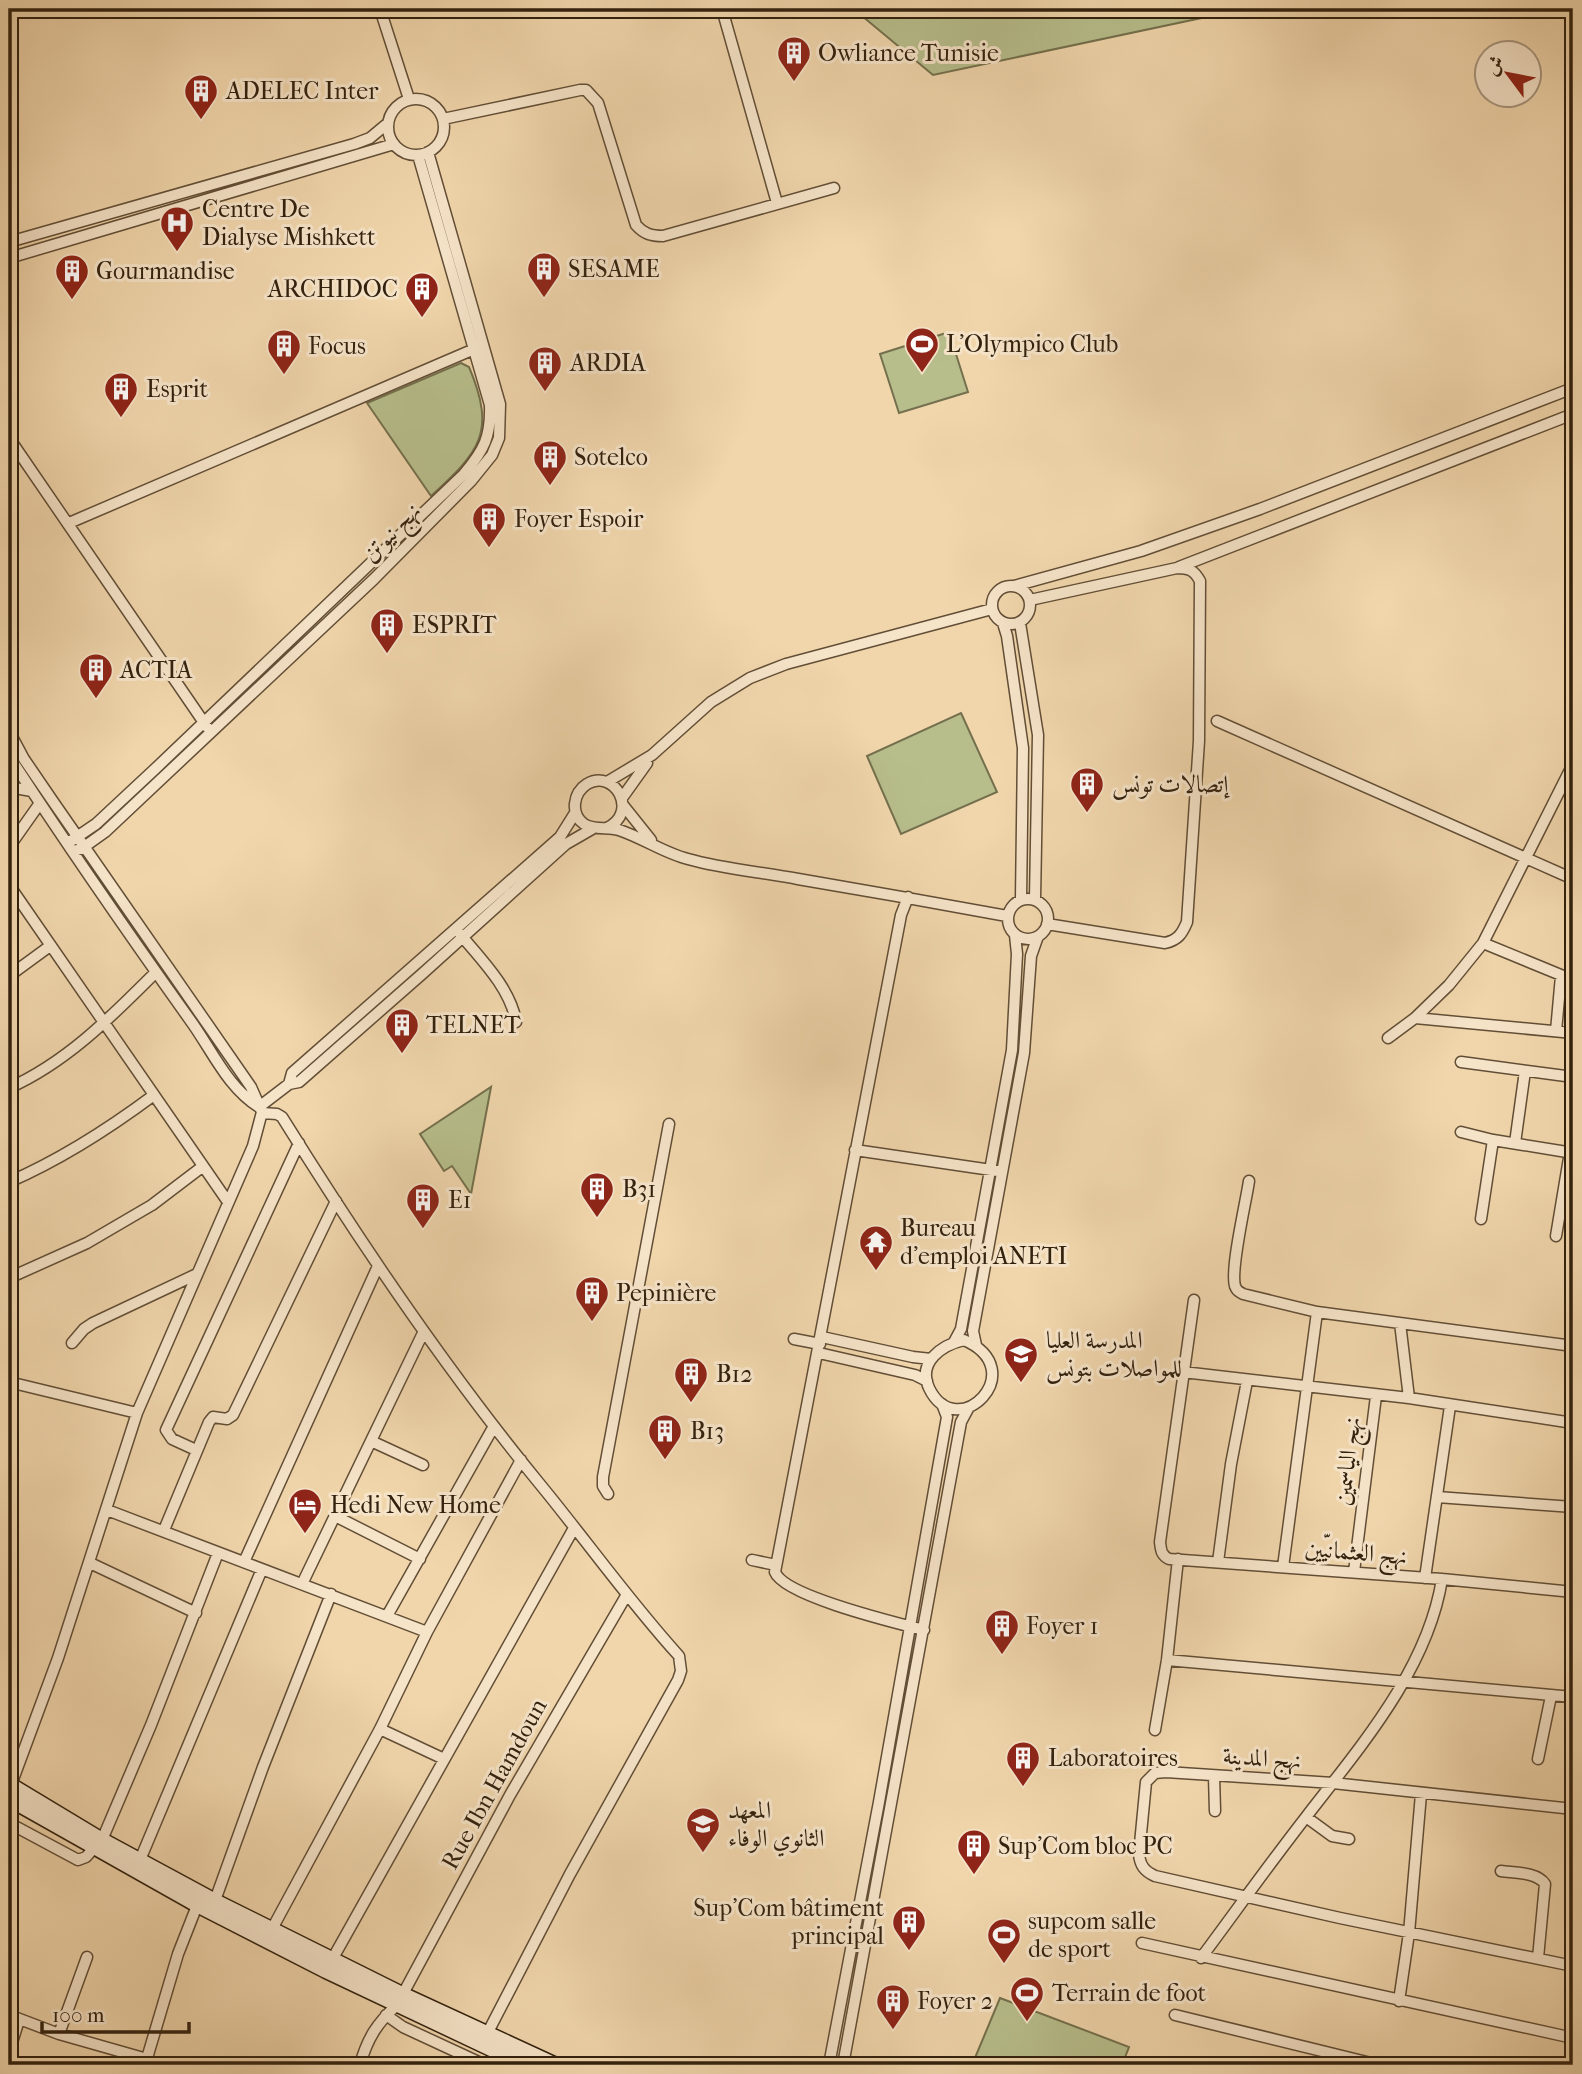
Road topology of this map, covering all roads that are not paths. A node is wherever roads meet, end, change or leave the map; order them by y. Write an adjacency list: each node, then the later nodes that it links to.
1 (29, 9): 4 (street)
2 (380, 9): 5 (street)
3 (722, 9): 12 (street)
4 (9, 15)
5 (409, 99): 6 (street); 7 (street)
6 (443, 119): 9 (street); 12 (street)
7 (388, 123): 8 (street); 11 (street)
8 (394, 144): 9 (street); 13 (street)
9 (423, 153): 16 (street, نهج نيوتن)
10 (834, 188): 12 (street)
11 (159, 200): 13 (street); 14 (street)
12 (777, 203)
13 (163, 212): 15 (street)
14 (9, 242)
15 (9, 258)
16 (480, 346): 19 (street, نهج نيوتن); 21 (street)
17 (1573, 388): 23 (street)
18 (1573, 414): 22 (street)
19 (495, 430): 29 (street, نهج نيوتن); 31 (street, نهج نيوتن)
20 (9, 438): 21 (street)
21 (69, 523): 29 (street)
22 (1177, 568): 24 (street); 53 (street)
23 (1014, 586): 24 (street); 25 (street)
24 (1030, 600): 27 (street)
25 (992, 609): 26 (street); 33 (street)
26 (1003, 623): 27 (street); 50 (street)
27 (1020, 623): 51 (street)
28 (1216, 721): 46 (street)
29 (203, 722): 31 (street); 43 (street, نهج نيوتن)
30 (9, 731): 43 (street)
31 (211, 732): 43 (street, نهج نيوتن)
32 (9, 755): 37 (street)
33 (652, 755): 35 (street); 38 (street)
34 (1573, 764): 46 (street)
35 (607, 782): 38 (street); 40 (street)
36 (9, 787): 37 (street)
37 (32, 791): 39 (street)
38 (623, 802): 41 (street); 44 (street)
39 (40, 803): 43 (street); 45 (street)
40 (575, 814): 42 (street); 54 (street)
41 (607, 828): 42 (street); 44 (street)
42 (592, 829): 54 (street)
43 (76, 845): 59 (street); 74 (street)
44 (655, 845): 49 (street)
45 (9, 847)
46 (1526, 857): 47 (street); 57 (street)
47 (1573, 879)
48 (9, 885): 58 (street)
49 (908, 897): 52 (street); 80 (street)
50 (1021, 899): 51 (street); 52 (street)
51 (1035, 899): 53 (street)
52 (1007, 916): 55 (street)
53 (1047, 923): 56 (street)
54 (460, 933): 64 (street); 74 (street)
55 (1015, 935): 56 (street); 83 (street)
56 (1038, 936): 84 (street)
57 (1483, 943): 61 (street); 63 (street)
58 (50, 946): 60 (street); 65 (street)
59 (155, 973): 65 (street); 74 (street)
60 (9, 976)
61 (1561, 976): 62 (street); 66 (street)
62 (1573, 980)
63 (1415, 1018): 66 (street); 68 (street)
64 (516, 1022)
65 (104, 1024): 72 (street); 73 (street)
66 (1556, 1031): 67 (street)
67 (1573, 1033)
68 (1388, 1038)
69 (1461, 1062): 70 (street)
70 (1525, 1071): 71 (street); 79 (street)
71 (1573, 1077)
72 (9, 1088)
73 (154, 1095): 82 (street); 86 (street)
74 (261, 1110): 78 (street); 88 (street)
75 (669, 1124): 122 (street)
76 (1461, 1132): 77 (street)
77 (1493, 1140): 79 (street); 89 (street)
78 (299, 1143): 87 (street); 119 (street)
79 (1516, 1143): 81 (street)
80 (855, 1150): 83 (street); 101 (street)
81 (1571, 1153): 90 (street)
82 (202, 1167): 88 (street); 93 (street)
83 (992, 1170): 84 (street); 99 (street)
84 (1004, 1172): 102 (street)
85 (1249, 1181): 95 (street)
86 (9, 1182)
87 (336, 1201): 91 (street); 119 (street)
88 (228, 1202): 92 (street)
89 (1481, 1219)
90 (1556, 1236)
91 (378, 1266): 97 (street); 133 (street)
92 (197, 1273): 100 (street); 115 (street)
93 (9, 1278)
94 (1194, 1300): 105 (street)
95 (1317, 1312): 96 (street); 109 (street)
96 (1400, 1323): 103 (street); 111 (street)
97 (423, 1333): 117 (street); 118 (street)
98 (793, 1339): 101 (street)
99 (954, 1342): 102 (street); 104 (street)
100 (72, 1343)
101 (820, 1345): 104 (street); 106 (street); 136 (street)
102 (976, 1345): 114 (street)
103 (1573, 1346)
104 (931, 1359): 106 (street)
105 (1183, 1372): 107 (street); 131 (street)
106 (927, 1381): 112 (street)
107 (1247, 1381): 109 (street); 134 (street)
108 (9, 1382): 115 (street)
109 (1307, 1387): 110 (street); 137 (street)
110 (1376, 1396): 111 (street); 139 (street, نهج الياسمين)
111 (1409, 1398): 113 (street)
112 (942, 1404): 114 (street); 148 (street)
113 (1450, 1406): 116 (street); 123 (street)
114 (968, 1409): 149 (street)
115 (137, 1413): 125 (street)
116 (1573, 1423)
117 (494, 1426): 120 (street); 130 (street)
118 (371, 1441): 121 (street); 126 (street)
119 (196, 1450): 128 (street)
120 (521, 1460): 127 (street); 150 (street)
121 (423, 1465)
122 (608, 1494)
123 (1437, 1497): 124 (street); 140 (street)
124 (1573, 1507)
125 (107, 1510): 128 (street); 135 (street)
126 (335, 1516): 130 (street); 142 (street)
127 (573, 1528): 145 (street); 157 (street)
128 (164, 1531): 129 (street)
129 (218, 1553): 133 (street); 146 (street)
130 (420, 1559): 147 (street)
131 (1178, 1559): 134 (street, نهج العثمانيّين); 151 (street)
132 (752, 1560): 136 (street)
133 (244, 1562): 138 (street)
134 (1218, 1562): 137 (street, نهج العثمانيّين)
135 (90, 1563): 146 (street); 161 (street)
136 (776, 1565): 148 (street)
137 (1283, 1567): 139 (street, نهج العثمانيّين)
138 (262, 1569): 142 (street); 169 (street)
139 (1354, 1573): 140 (street, نهج العثمانيّين)
140 (1425, 1578): 141 (street, نهج العثمانيّين)
141 (1442, 1579): 143 (street, نهج العثمانيّين); 152 (street)
142 (302, 1584): 144 (street)
143 (1573, 1592)
144 (331, 1594): 147 (street); 172 (street)
145 (626, 1596): 182 (street, Rue Ibn Hamdoun); 186 (street)
146 (195, 1613): 168 (street)
147 (387, 1616): 150 (street)
148 (909, 1626): 149 (street); 194 (street)
149 (924, 1630): 195 (street)
150 (427, 1632): 155 (street)
151 (1167, 1660): 152 (street); 156 (street)
152 (1405, 1680): 154 (street); 160 (street)
153 (1572, 1693): 154 (street)
154 (1551, 1696): 158 (street)
155 (380, 1729): 157 (street); 173 (street)
156 (1155, 1730)
157 (444, 1759): 177 (street)
158 (1538, 1759)
159 (1214, 1776): 160 (street, نهج المدينة); 164 (street); 171 (street, نهج المدينة)
160 (1333, 1783): 162 (street, نهج المدينة); 165 (street)
161 (9, 1790): 168 (street)
162 (1421, 1794): 163 (street, نهج المدينة); 174 (street)
163 (1573, 1809)
164 (1215, 1811)
165 (1306, 1817): 167 (street); 171 (street)
166 (9, 1823): 168 (street)
167 (1349, 1839)
168 (98, 1844): 169 (street); 172 (street)
169 (140, 1860): 172 (street)
170 (1501, 1871): 179 (street)
171 (1247, 1897): 174 (street); 178 (street)
172 (206, 1903): 173 (street); 182 (street); 189 (street)
173 (272, 1929): 177 (street)
174 (1409, 1933): 179 (street); 181 (street)
175 (1142, 1943): 178 (street)
176 (87, 1956): 185 (street)
177 (333, 1958): 182 (street)
178 (1201, 1958): 181 (street)
179 (1538, 1958): 180 (street)
180 (1573, 1966)
181 (1399, 2001): 187 (street)
182 (395, 2005): 186 (street); 190 (street, Rue Ibn Hamdoun); 191 (street); 192 (street)
183 (1174, 2015): 196 (street)
184 (14, 2018): 185 (street); 188 (street)
185 (59, 2034): 189 (street)
186 (487, 2034): 193 (street)
187 (1573, 2038)
188 (9, 2052)
189 (146, 2062)
190 (360, 2065)
191 (485, 2065)
192 (525, 2065)
193 (556, 2065)
194 (829, 2065)
195 (843, 2065)
196 (1379, 2065)

